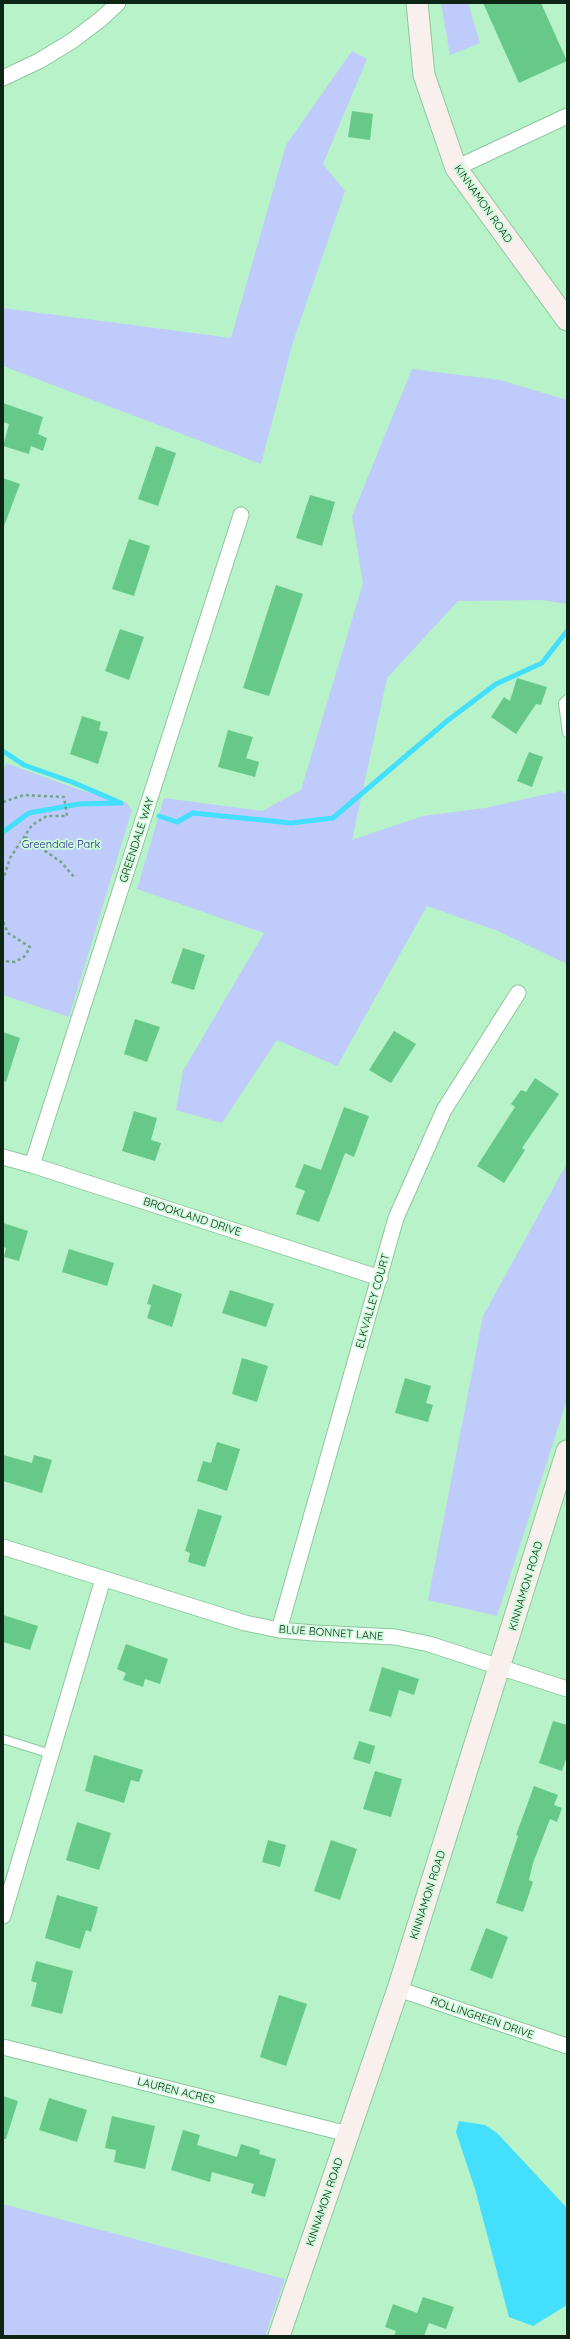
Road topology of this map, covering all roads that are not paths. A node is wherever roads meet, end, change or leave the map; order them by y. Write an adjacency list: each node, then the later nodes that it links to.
1 (118, 3): 3 (street)
2 (417, 3): 5 (main road, KINNAMON ROAD)
3 (3, 78)
4 (567, 116): 5 (street)
5 (456, 168): 6 (main road, KINNAMON ROAD)
6 (567, 320)
7 (241, 515): 12 (street, GREENDALE WAY)
8 (567, 699): 9 (lane)
9 (567, 733)
10 (518, 994): 13 (street, ELKVALLEY COURT)
11 (3, 1157): 12 (street, BROOKLAND DRIVE)
12 (32, 1165): 13 (street, BROOKLAND DRIVE)
13 (380, 1278): 17 (street, ELKVALLEY COURT)
14 (567, 1451): 18 (main road, KINNAMON ROAD)
15 (3, 1547): 16 (street, BLUE BONNET LANE)
16 (103, 1579): 17 (street, BLUE BONNET LANE); 21 (street)
17 (279, 1630): 18 (street, BLUE BONNET LANE)
18 (501, 1667): 19 (street, BLUE BONNET LANE); 23 (main road, KINNAMON ROAD)
19 (567, 1689)
20 (3, 1739): 21 (lane)
21 (51, 1754): 22 (street)
22 (3, 1916)
23 (398, 1989): 24 (street, ROLLINGREEN DRIVE); 26 (main road, KINNAMON ROAD)
24 (567, 2046)
25 (3, 2047): 26 (street, LAUREN ACRES)
26 (348, 2134): 27 (main road, KINNAMON ROAD)
27 (279, 2336)

